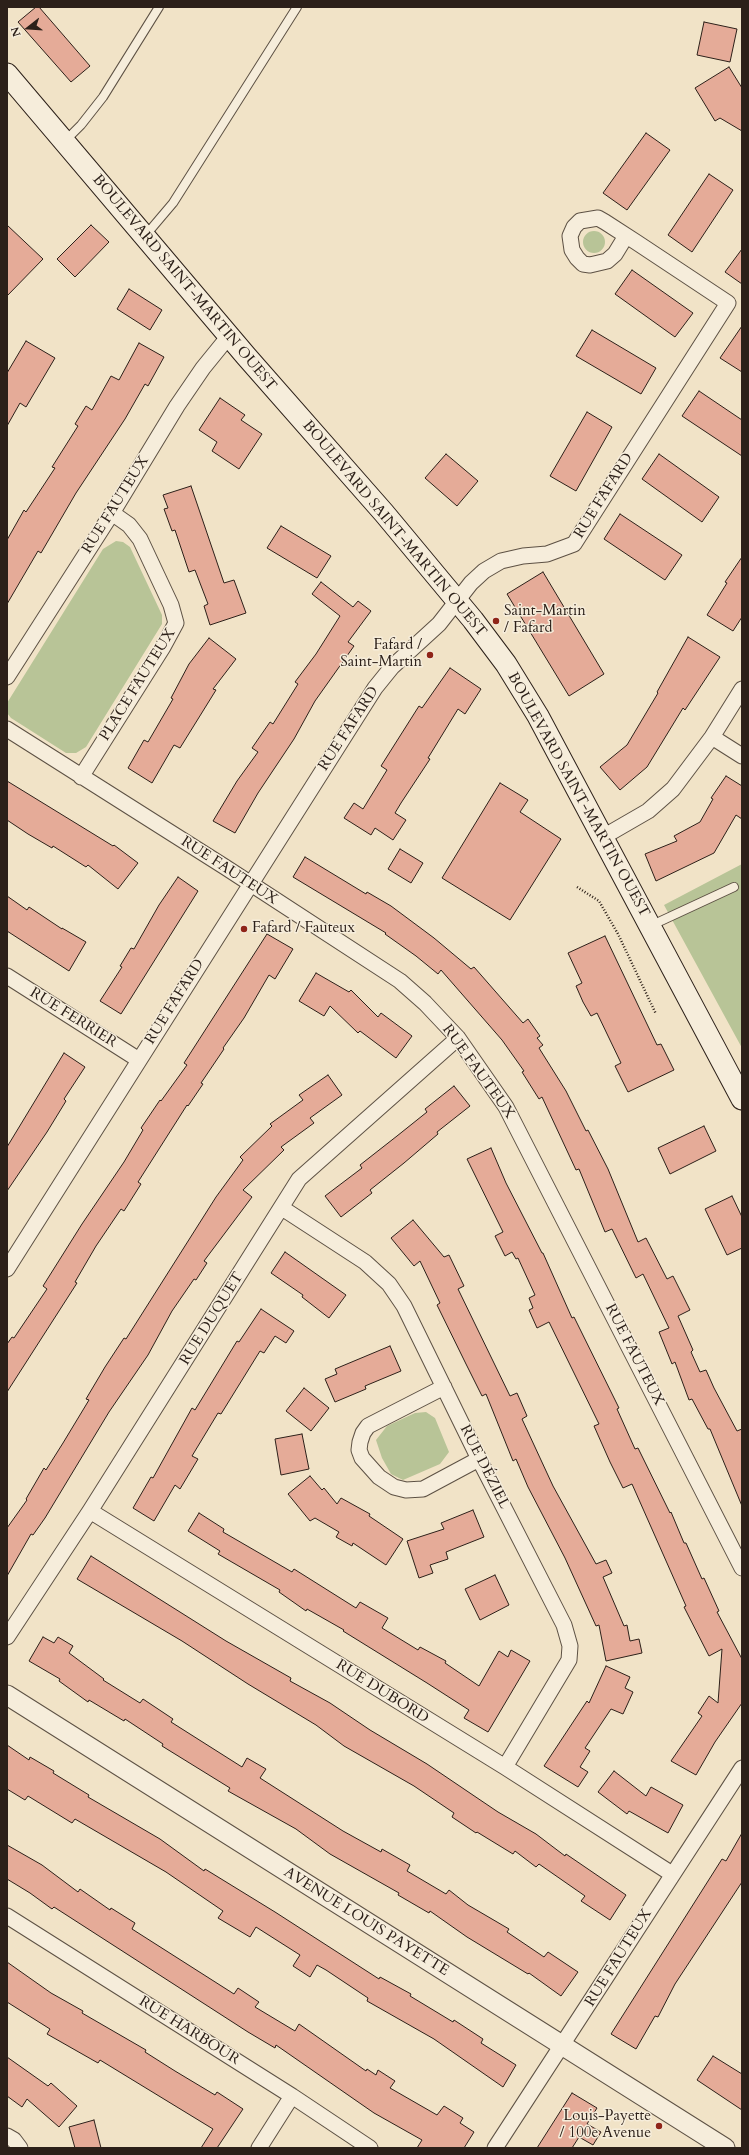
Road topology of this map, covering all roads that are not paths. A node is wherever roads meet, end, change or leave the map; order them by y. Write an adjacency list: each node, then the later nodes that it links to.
1 (159, 7): 4 (lane)
2 (297, 7): 5 (lane)
3 (7, 74): 4 (main road, BOULEVARD SAINT-MARTIN OUEST)
4 (64, 142): 5 (main road, BOULEVARD SAINT-MARTIN OUEST)
5 (145, 236): 7 (main road, BOULEVARD SAINT-MARTIN OUEST)
6 (626, 236): 9 (street, RUE FAFARD)
7 (229, 336): 8 (street, RUE FAUTEUX); 9 (main road, BOULEVARD SAINT-MARTIN OUEST)
8 (112, 513): 10 (street, RUE FAUTEUX); 15 (street, PLACE FAUTEUX)
9 (458, 601): 16 (main road, BOULEVARD SAINT-MARTIN OUEST); 17 (street, RUE FAFARD)
10 (7, 677)
11 (742, 689): 13 (street)
12 (7, 729): 15 (street, RUE FAUTEUX)
13 (712, 737): 14 (street); 16 (street)
14 (742, 756)
15 (81, 777): 17 (street, RUE FAUTEUX)
16 (603, 837): 19 (main road, BOULEVARD SAINT-MARTIN OUEST)
17 (251, 884): 21 (street, RUE FAUTEUX); 22 (street, RUE FAFARD)
18 (734, 887): 19 (lane)
19 (650, 926): 23 (main road, BOULEVARD SAINT-MARTIN OUEST)
20 (7, 976): 22 (street, RUE FERRIER)
21 (458, 1038): 24 (street, RUE DUQUET); 29 (street, RUE FAUTEUX)
22 (139, 1060): 25 (street, RUE FAFARD)
23 (742, 1099)
24 (282, 1208): 26 (street, RUE DÉZIEL); 28 (street, RUE DUQUET)
25 (7, 1269)
26 (444, 1387): 27 (street, RUE DÉZIEL); 27 (street)
27 (479, 1459): 32 (street, RUE DÉZIEL)
28 (90, 1511): 30 (street, RUE DUQUET); 32 (street, RUE DUBORD)
29 (742, 1568)
30 (7, 1637)
31 (7, 1696): 36 (street, AVENUE LOUIS PAYETTE)
32 (505, 1768): 34 (street, RUE DUBORD)
33 (742, 1768): 34 (street, RUE FAUTEUX)
34 (672, 1874): 36 (street, RUE FAUTEUX)
35 (7, 1916): 37 (street, RUE HARBOUR)
36 (563, 2046): 42 (street, RUE FAUTEUX); 43 (street, AVENUE LOUIS PAYETTE)
37 (292, 2096): 40 (street); 41 (street, RUE HARBOUR)
38 (7, 2136): 39 (street)
39 (20, 2148)
40 (259, 2148)
41 (370, 2148)
42 (495, 2148)
43 (725, 2148)

